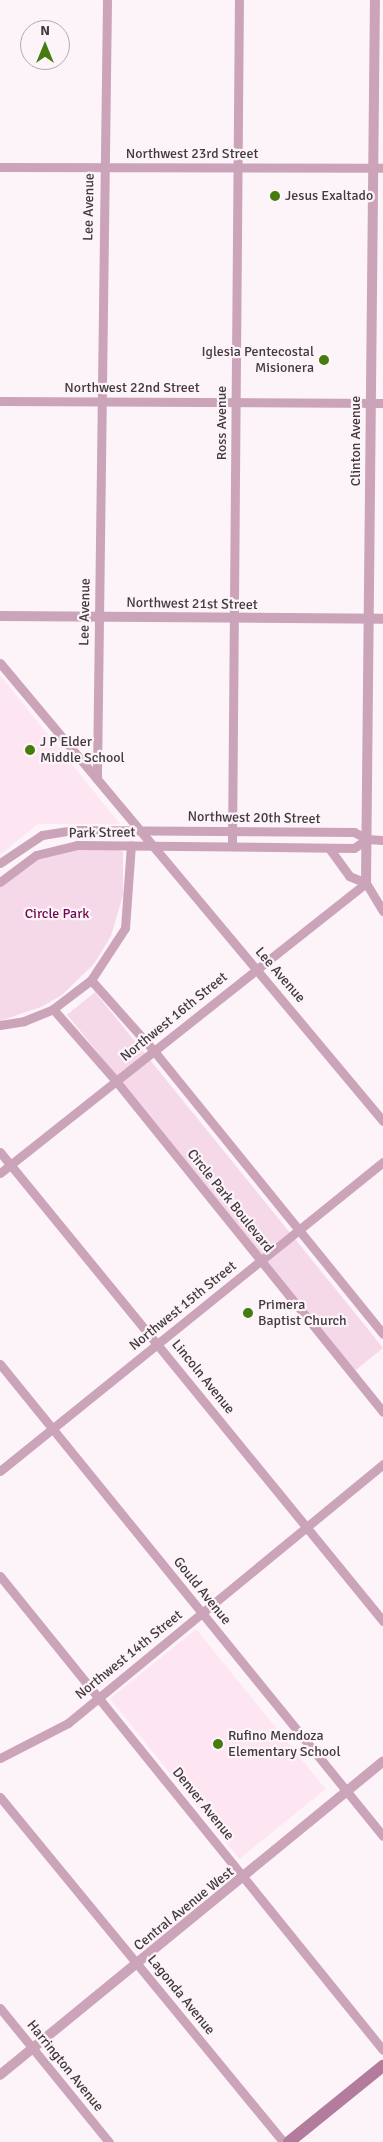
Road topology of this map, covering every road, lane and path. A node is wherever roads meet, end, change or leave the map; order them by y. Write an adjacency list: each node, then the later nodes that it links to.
1 (107, 0): 5 (street, Lee Avenue)
2 (239, 0): 6 (street, Ross Avenue)
3 (375, 0): 7 (street, Clinton Avenue)
4 (0, 167): 5 (street, Northwest 23rd Street)
5 (103, 168): 6 (street, Northwest 23rd Street); 9 (street, Lee Avenue)
6 (237, 168): 7 (street, Northwest 23rd Street); 10 (street, Ross Avenue)
7 (378, 168): 11 (street, Clinton Avenue)
8 (0, 401): 9 (street, Northwest 22nd Street)
9 (101, 402): 10 (street, Northwest 22nd Street); 14 (street, Lee Avenue)
10 (236, 402): 11 (street, Northwest 22nd Street); 15 (street, Ross Avenue)
11 (370, 403): 12 (street, Northwest 22nd Street); 16 (street, Clinton Avenue)
12 (383, 403)
13 (0, 616): 14 (street, Northwest 21st Street)
14 (99, 617): 15 (street, Northwest 21st Street); 19 (street, Lee Avenue)
15 (234, 618): 16 (street, Northwest 21st Street); 21 (street, Ross Avenue)
16 (369, 619): 17 (street, Northwest 21st Street); 22 (street, Clinton Avenue)
17 (383, 619)
18 (0, 663): 19 (street)
19 (97, 779): 20 (street, Lee Avenue)
20 (138, 830): 21 (street, Northwest 20th Street); 25 (street, Lee Avenue); 28 (street, Park Street)
21 (232, 831): 22 (street, Northwest 20th Street); 26 (street, Ross Avenue)
22 (367, 840): 23 (street, Northwest 20th Street); 27 (street, Northwest 20th Street); 30 (street, Clinton Avenue)
23 (383, 840)
24 (131, 845): 25 (street, Park Street); 29 (street, Park Street); 33 (street)
25 (154, 846): 26 (street, Northwest 20th Street); 32 (street, Lee Avenue)
26 (232, 846): 27 (street, Northwest 20th Street)
27 (329, 848): 30 (street)
28 (0, 863)
29 (0, 882)
30 (366, 883): 31 (street); 32 (street, Northwest 16th Street)
31 (383, 911)
32 (256, 969): 36 (street, Northwest 16th Street); 38 (street, Lee Avenue)
33 (91, 980): 34 (street); 36 (street)
34 (53, 1009): 35 (street); 37 (street, Circle Park Boulevard)
35 (0, 1025)
36 (154, 1051): 37 (street, Northwest 16th Street); 43 (street)
37 (116, 1081): 41 (street, Northwest 16th Street); 44 (street, Circle Park Boulevard)
38 (383, 1120)
39 (0, 1152): 41 (street, Lincoln Avenue)
40 (383, 1162): 43 (street, Northwest 15th Street)
41 (11, 1165): 42 (street, Northwest 16th Street); 46 (street, Lincoln Avenue)
42 (0, 1173)
43 (299, 1230): 44 (street, Northwest 15th Street); 45 (street)
44 (260, 1261): 46 (street, Northwest 15th Street); 48 (street, Circle Park Boulevard)
45 (383, 1334)
46 (158, 1343): 49 (street, Northwest 15th Street); 52 (street, Lincoln Avenue)
47 (0, 1364): 49 (street, Gould Avenue)
48 (383, 1412)
49 (53, 1428): 51 (street, Northwest 15th Street); 54 (street, Gould Avenue)
50 (383, 1464): 52 (street, Northwest 14th Street)
51 (0, 1470)
52 (306, 1526): 54 (street, Northwest 14th Street); 55 (street, Lincoln Avenue)
53 (0, 1576): 56 (street, Denver Avenue)
54 (202, 1613): 56 (street, Northwest 14th Street); 59 (street, Gould Avenue)
55 (383, 1622)
56 (98, 1698): 57 (street, Northwest 14th Street); 62 (street, Denver Avenue)
57 (0, 1758)
58 (383, 1762): 59 (street, Central Avenue West)
59 (347, 1792): 61 (street, Gould Avenue); 62 (street, Central Avenue West)
60 (0, 1797): 63 (street, Lagonda Avenue)
61 (383, 1836)
62 (245, 1878): 63 (street, Central Avenue West); 66 (street, Denver Avenue)
63 (138, 1964): 65 (street, Central Avenue West); 70 (street, Lagonda Avenue)
64 (0, 2008): 65 (street, Harrington Avenue)
65 (33, 2048): 68 (street, Central Avenue West); 69 (street, Harrington Avenue)
66 (383, 2050)
67 (383, 2066): 71 (main road)
68 (0, 2075)
69 (110, 2142)
70 (283, 2142)
71 (289, 2142)

